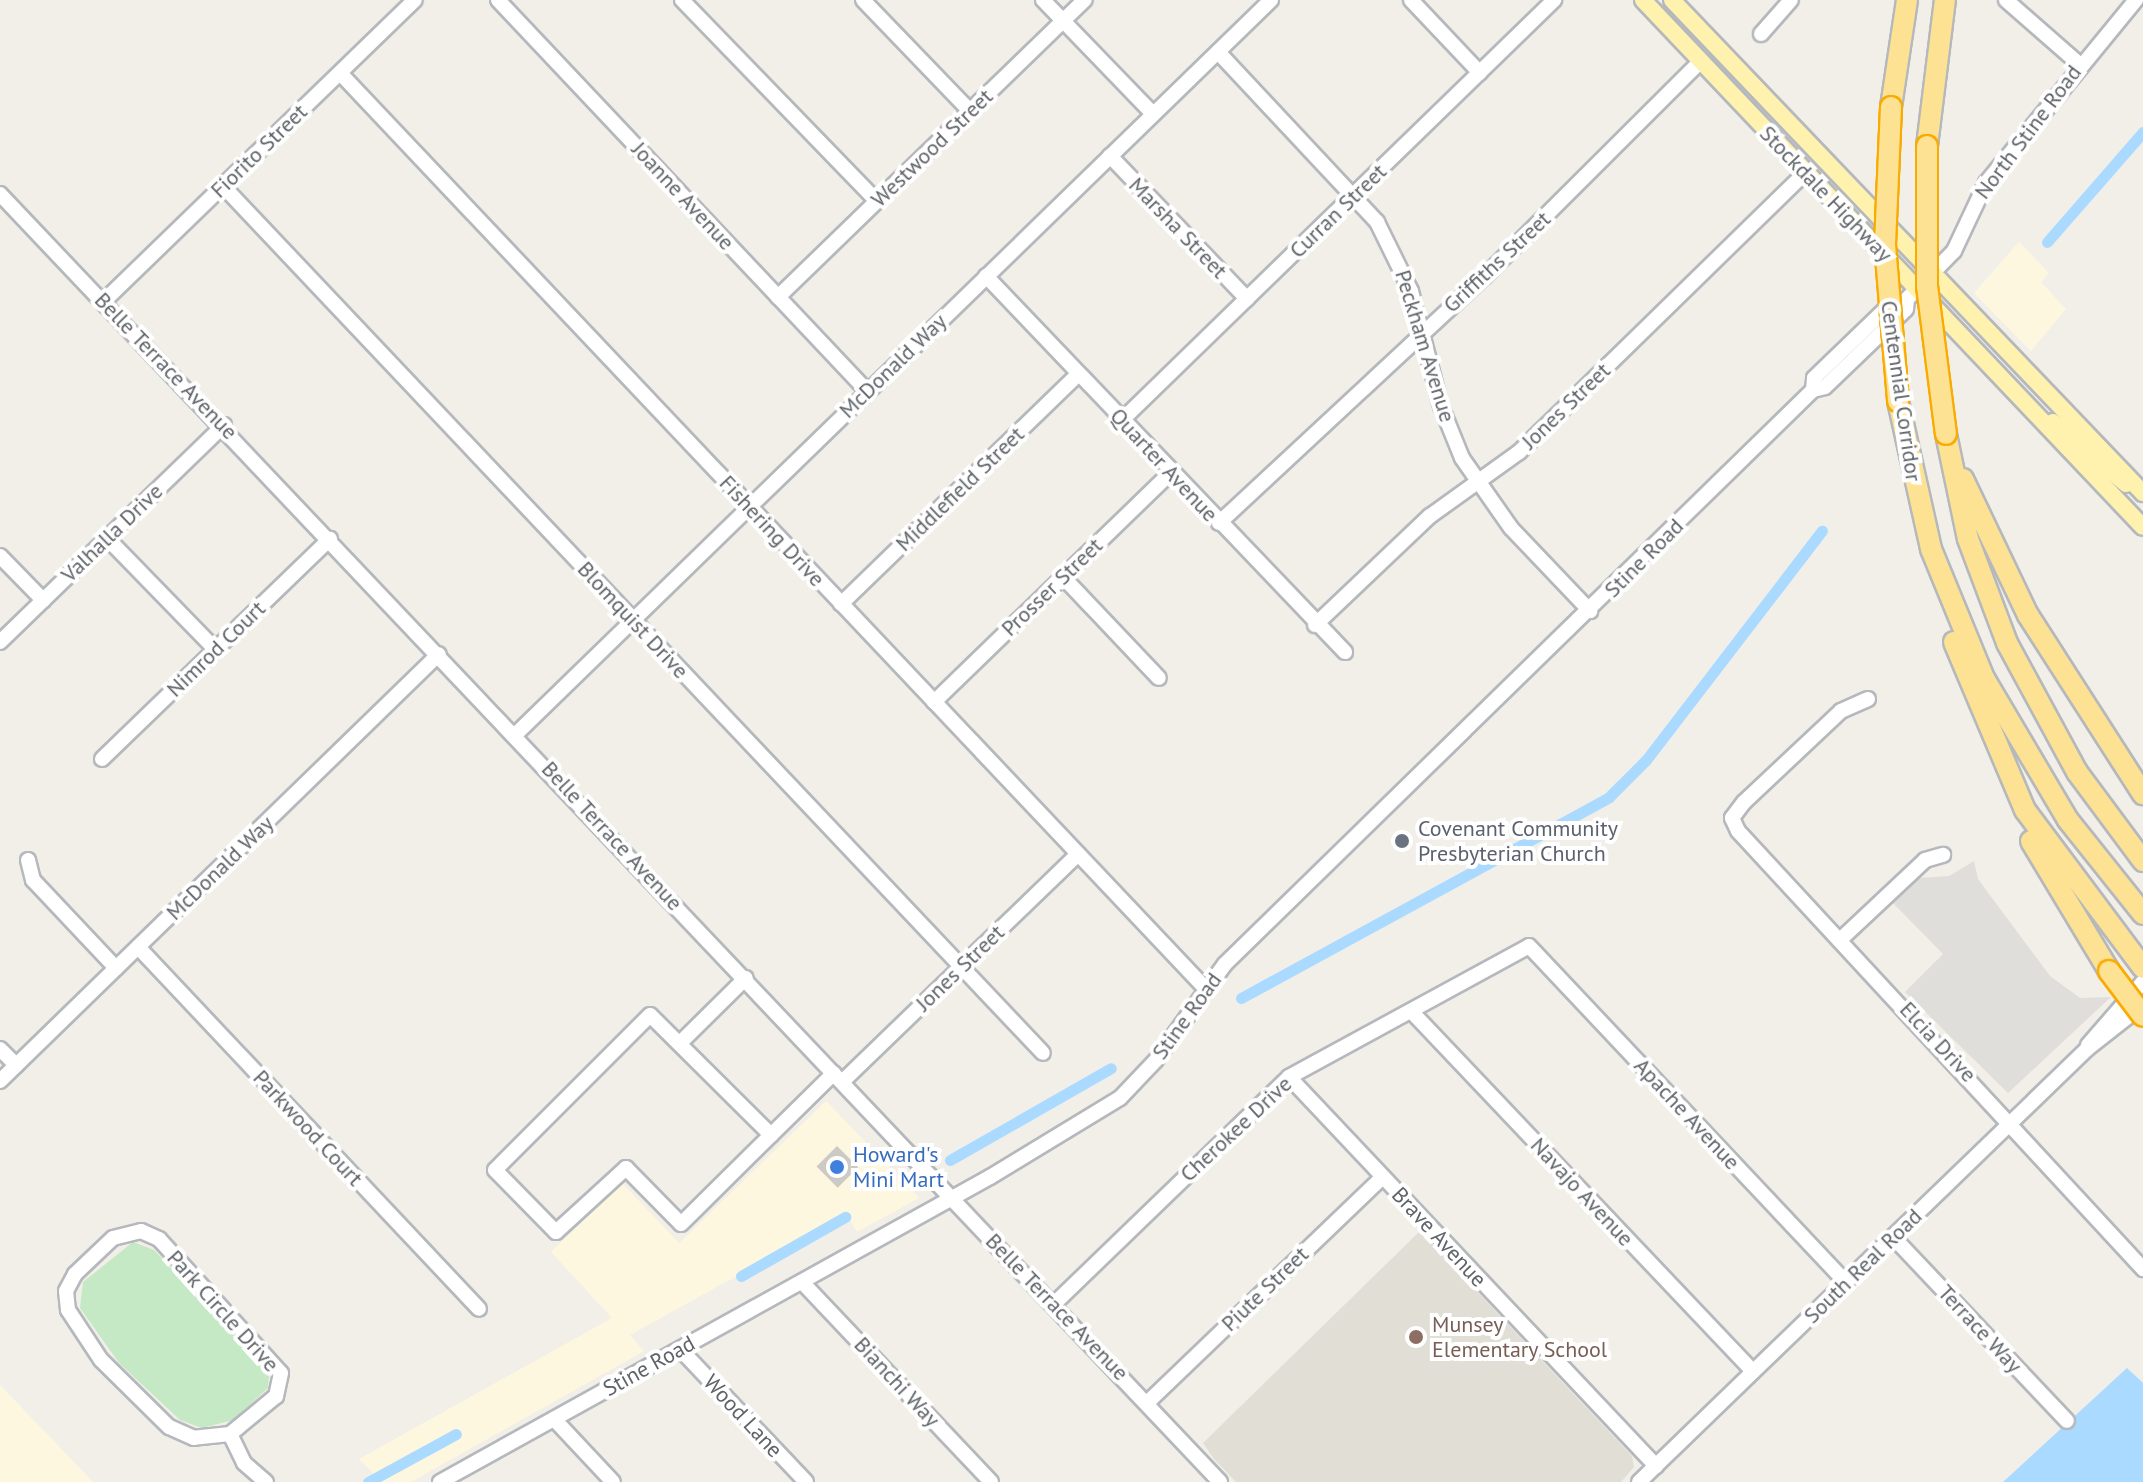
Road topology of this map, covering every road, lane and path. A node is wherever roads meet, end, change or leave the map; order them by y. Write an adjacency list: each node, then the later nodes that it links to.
1 (415, 0): 22 (street, Fiorito Street)
2 (498, 0): 35 (street, Joanne Avenue)
3 (682, 0): 31 (street)
4 (863, 0): 24 (street)
5 (1043, 0): 17 (street)
6 (1085, 0): 17 (street, Westwood Street)
7 (1271, 0): 19 (street, McDonald Way)
8 (1411, 0): 23 (street)
9 (1554, 0): 23 (street, Curran Street)
10 (1643, 0): 20 (main road, Stockdale Highway)
11 (1672, 0): 32 (main road, Stockdale Highway)
12 (1791, 0): 18 (street)
13 (1907, 0): 49 (highway, Centennial Corridor, bridge)
14 (1945, 0): 44 (highway, Centennial Corridor, bridge)
15 (2006, 0): 21 (street)
16 (2136, 0): 21 (street, North Stine Road)
17 (1063, 21): 24 (street, Westwood Street); 25 (street)
18 (1761, 34)
19 (1218, 52): 25 (street, McDonald Way); 30 (street, Peckham Avenue)
20 (1700, 62): 27 (main road, Stockdale Highway); 38 (street, Griffiths Street)
21 (2079, 64): 32 (street, North Stine Road)
22 (340, 73): 28 (street, Fiorito Street); 48 (street, Fishering Drive)
23 (1480, 73): 30 (street, Curran Street)
24 (970, 111): 31 (street, Westwood Street)
25 (1153, 114): 26 (street, McDonald Way)
26 (1110, 156): 33 (street, McDonald Way); 36 (street, Marsha Street)
27 (1805, 173): 34 (main road, Stockdale Highway); 47 (street, Jones Street)
28 (223, 186): 37 (street, Fiorito Street); 59 (street, Blomquist Drive)
29 (0, 194): 37 (street, Belle Terrace Avenue)
30 (1354, 195): 36 (street, Curran Street); 38 (street, Peckham Avenue)
31 (877, 201): 35 (street, Westwood Street)
32 (1934, 274): 34 (street, North Stine Road); 46 (main road, Stockdale Highway)
33 (986, 276): 39 (street, Quarter Avenue); 40 (street, McDonald Way)
34 (1912, 295): 41 (main road, Stockdale Highway); 58 (street, Stine Road)
35 (778, 297): 40 (street, Joanne Avenue)
36 (1247, 299): 42 (street, Curran Street)
37 (103, 302): 43 (street, Belle Terrace Avenue)
38 (1422, 331): 47 (street, Peckham Avenue); 50 (street, Griffiths Street)
39 (1078, 374): 42 (street, Quarter Avenue); 57 (street, Middlefield Street)
40 (867, 391): 48 (street, McDonald Way)
41 (2034, 412): 46 (main road); 51 (main road, Stockdale Highway)
42 (1122, 420): 45 (street, Quarter Avenue)
43 (224, 425): 52 (street, Valhalla Drive); 53 (street, Belle Terrace Avenue)
44 (1947, 439): 71 (highway); 75 (highway, Centennial Corridor)
45 (1171, 472): 50 (street, Quarter Avenue); 55 (street, Prosser Street)
46 (2139, 482)
47 (1477, 483): 58 (street, Peckham Avenue); 60 (street, Jones Street)
48 (749, 506): 57 (street, Fishering Drive); 59 (street, McDonald Way)
49 (1922, 516): 69 (highway); 76 (highway, Centennial Corridor)
50 (1219, 523): 60 (street, Quarter Avenue)
51 (2143, 527)
52 (107, 538): 56 (street, Valhalla Drive); 62 (street)
53 (330, 539): 62 (street, Nimrod Court); 64 (street, Belle Terrace Avenue)
54 (0, 556): 56 (street)
55 (1063, 577): 65 (street); 67 (street, Prosser Street)
56 (43, 600): 61 (street, Valhalla Drive)
57 (841, 604): 67 (street, Fishering Drive)
58 (1590, 611): 85 (street, Stine Road)
59 (632, 619): 68 (street, McDonald Way); 81 (street, Blomquist Drive)
60 (1315, 625): 63 (street, Quarter Avenue)
61 (0, 642)
62 (215, 649): 70 (street, Nimrod Court)
63 (1345, 652)
64 (439, 654): 68 (street, Belle Terrace Avenue); 79 (street, McDonald Way)
65 (1159, 678)
66 (1868, 699): 77 (street, Elcia Drive)
67 (934, 702): 72 (street, Fishering Drive)
68 (516, 734): 83 (street, Belle Terrace Avenue)
69 (1995, 748): 80 (highway); 88 (highway, bridge)
70 (102, 759)
71 (2143, 794)
72 (1078, 854): 81 (street, Jones Street); 85 (street, Fishering Drive)
73 (1943, 855): 77 (street)
74 (28, 860): 82 (street)
75 (2143, 861)
76 (2143, 914)
77 (1841, 939): 97 (street, Elcia Drive)
78 (1529, 946): 87 (street, Cherokee Drive); 104 (street, Apache Avenue)
79 (138, 947): 82 (street, McDonald Way); 106 (street, Parkwood Court)
80 (2136, 960)
81 (961, 967): 92 (street, Blomquist Drive); 95 (street, Jones Street)
82 (116, 968): 93 (street, McDonald Way)
83 (746, 978): 89 (street); 95 (street, Belle Terrace Avenue)
84 (2143, 982): 91 (street, South Real Road)
85 (1205, 988): 100 (street, Stine Road)
86 (2143, 1005): 91 (street, South Real Road)
87 (1411, 1011): 94 (street, Cherokee Drive); 108 (street, Navajo Avenue)
88 (2143, 1016)
89 (681, 1042): 98 (street); 98 (street, Jones Street)
90 (0, 1049): 93 (street)
91 (2087, 1049): 97 (street, South Real Road)
92 (1043, 1053)
93 (16, 1065): 96 (street, McDonald Way)
94 (1289, 1077): 99 (street, Brave Avenue); 105 (street, Cherokee Drive)
95 (838, 1078): 98 (street, Jones Street); 100 (street, Belle Terrace Avenue)
96 (0, 1081)
97 (2013, 1121): 101 (street, South Real Road); 102 (street, Elcia Drive)
98 (771, 1135)
99 (1383, 1177): 109 (street, Piute Street); 113 (street, Brave Avenue)
100 (953, 1197): 103 (street, Stine Road); 105 (street, Belle Terrace Avenue)
101 (1893, 1237): 104 (street, South Real Road); 111 (street, Terrace Way)
102 (2143, 1269)
103 (802, 1282): 107 (street, Stine Road); 118 (street, Bianchi Way)
104 (1846, 1282): 108 (street, South Real Road)
105 (1055, 1303): 109 (street, Belle Terrace Avenue)
106 (479, 1309)
107 (680, 1349): 110 (street, Stine Road); 117 (street, Wood Lane)
108 (1753, 1372): 113 (street, South Real Road)
109 (1148, 1402): 119 (street, Belle Terrace Avenue)
110 (554, 1419): 115 (street, Stine Road); 116 (street)
111 (2067, 1421)
112 (230, 1434): 112 (street, Park Circle Drive); 114 (street)
113 (1656, 1466): 120 (street, South Real Road)
114 (266, 1482)
115 (440, 1482)
116 (613, 1482)
117 (806, 1482)
118 (991, 1482)
119 (1220, 1482)
120 (1639, 1482)

